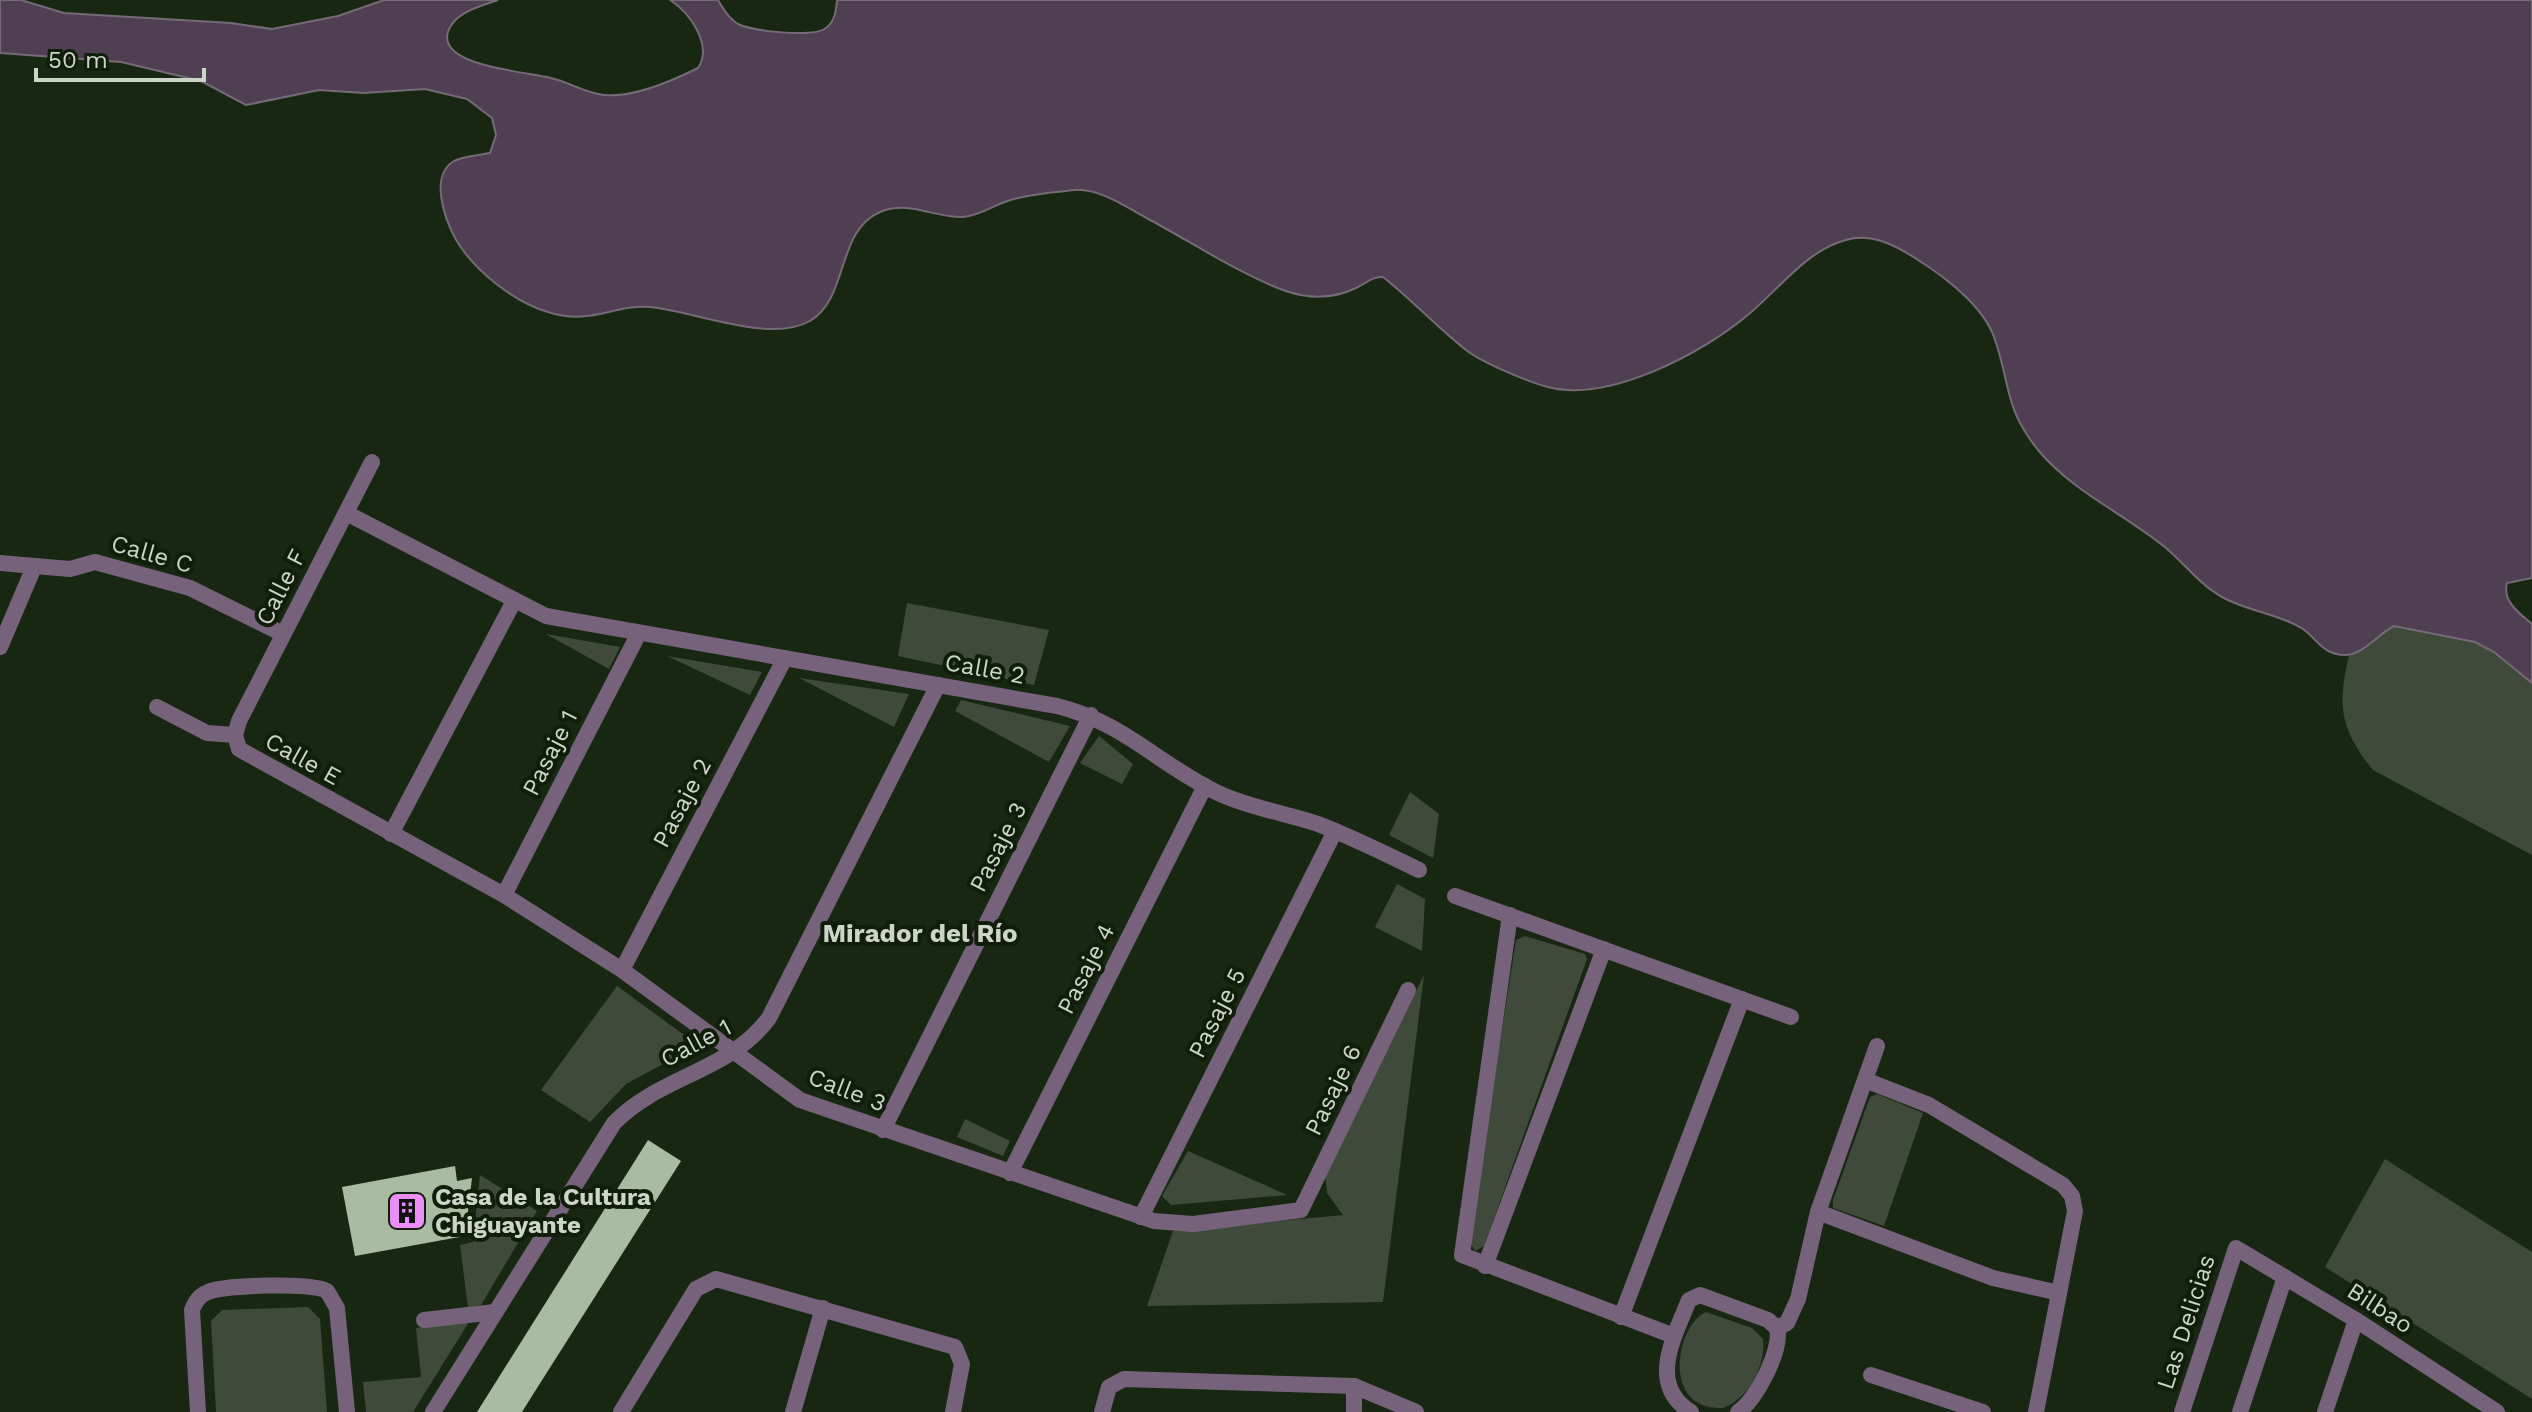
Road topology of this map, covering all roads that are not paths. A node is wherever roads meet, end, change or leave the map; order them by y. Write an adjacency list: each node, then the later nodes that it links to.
1 (372, 462): 2 (street, Calle F)
2 (346, 513): 5 (street); 7 (street, Calle F)
3 (0, 563): 4 (street, Calle C)
4 (34, 567): 7 (street, Calle C); 8 (street)
5 (514, 601): 6 (street, Calle 2); 16 (street)
6 (639, 633): 9 (street, Calle 2); 18 (street, Pasaje 1)
7 (283, 634): 13 (street, Calle F)
8 (0, 647)
9 (785, 658): 10 (street, Calle 2); 22 (street, Pasaje 2)
10 (938, 685): 12 (street, Calle 2); 27 (street, Calle 1)
11 (157, 707): 13 (street, Calle E)
12 (1091, 715): 14 (street, Calle 2); 29 (street, Pasaje 3)
13 (235, 735): 16 (street, Calle E)
14 (1205, 786): 15 (street, Calle 2); 30 (street, Pasaje 4)
15 (1335, 831): 17 (street, Calle 2); 33 (street, Pasaje 5)
16 (391, 834): 18 (street, Calle 3)
17 (1419, 870)
18 (504, 895): 22 (street, Calle 3)
19 (1455, 896): 20 (street)
20 (1510, 915): 21 (street); 35 (street)
21 (1604, 949): 24 (street); 35 (street)
22 (622, 970): 27 (street, Calle 3)
23 (1408, 990): 31 (street, Pasaje 6)
24 (1742, 999): 25 (street); 40 (street)
25 (1791, 1017)
26 (1877, 1046): 28 (street)
27 (734, 1053): 29 (street, Calle 3); 39 (street, Calle 1)
28 (1865, 1080): 32 (street); 37 (street)
29 (883, 1130): 30 (street, Calle 3)
30 (1010, 1173): 33 (street, Calle 3)
31 (1301, 1210): 33 (street, Calle 3)
32 (1818, 1212): 37 (street); 43 (street)
33 (1141, 1217)
34 (2236, 1248): 36 (street, Bilbao); 60 (street, Las Delicias)
35 (1485, 1266): 40 (street)
36 (2285, 1277): 42 (street, Bilbao); 61 (street)
37 (2059, 1293): 59 (street)
38 (823, 1308): 50 (street); 51 (street); 52 (street)
39 (495, 1312): 41 (street); 49 (street, Calle 1)
40 (1621, 1317): 44 (street)
41 (424, 1320)
42 (2356, 1320): 62 (street); 63 (street, Bilbao)
43 (1777, 1328): 44 (street); 57 (street)
44 (1674, 1336): 56 (street)
45 (1871, 1375): 58 (street)
46 (1354, 1386): 53 (street); 54 (street); 55 (street)
47 (198, 1412): 48 (street)
48 (347, 1412)
49 (433, 1412)
50 (621, 1412)
51 (793, 1412)
52 (953, 1412)
53 (1102, 1412)
54 (1354, 1412)
55 (1416, 1412)
56 (1691, 1412)
57 (1738, 1412)
58 (1983, 1412)
59 (2036, 1412)
60 (2182, 1412)
61 (2240, 1412)
62 (2325, 1412)
63 (2497, 1412)

